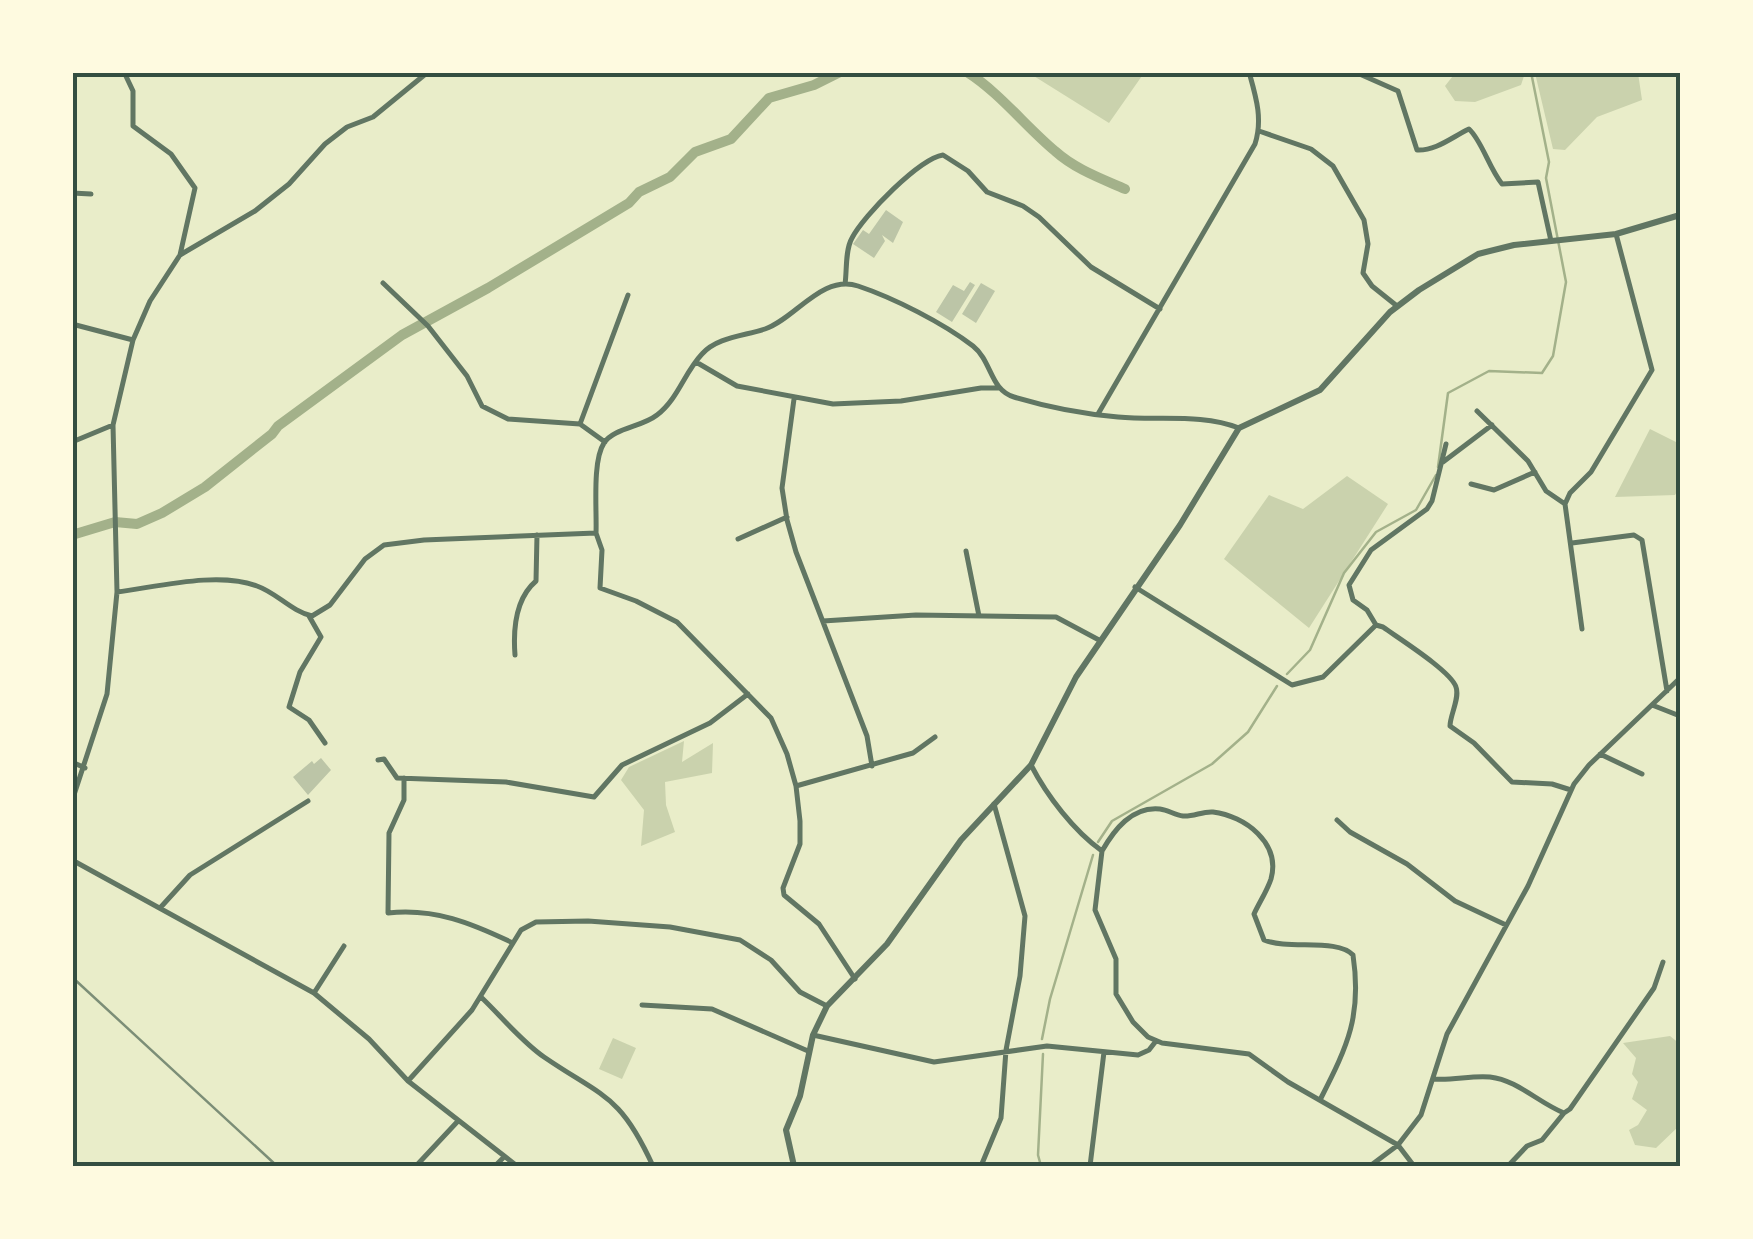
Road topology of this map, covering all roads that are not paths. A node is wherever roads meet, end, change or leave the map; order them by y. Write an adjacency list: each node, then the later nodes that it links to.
1 (124, 72): 11 (street)
2 (428, 72): 11 (street)
3 (1249, 72): 5 (street)
4 (1356, 72): 10 (street)
5 (1259, 130): 15 (street); 16 (street)
6 (72, 194): 7 (street)
7 (92, 194)
8 (1680, 215): 9 (street)
9 (1616, 234): 10 (street); 34 (street)
10 (1552, 241): 15 (street)
11 (180, 255): 18 (street)
12 (383, 283): 25 (street)
13 (845, 284): 16 (street); 19 (street); 20 (street)
14 (628, 295): 25 (street)
15 (1398, 306): 27 (street)
16 (1160, 309): 23 (street)
17 (72, 324): 18 (street)
18 (133, 340): 24 (street)
19 (696, 362): 21 (street); 29 (street)
20 (998, 388): 21 (street); 23 (street)
21 (794, 399): 35 (street)
22 (1477, 411): 26 (street)
23 (1098, 414): 27 (street)
24 (112, 424): 28 (street); 42 (street)
25 (580, 424): 29 (street)
26 (1492, 425): 31 (street); 32 (street)
27 (1239, 428): 41 (street)
28 (72, 442)
29 (605, 442): 36 (street)
30 (1446, 444): 31 (street)
31 (1443, 462): 46 (street)
32 (1535, 472): 33 (street); 34 (street)
33 (1470, 484)
34 (1565, 504): 39 (street)
35 (786, 517): 38 (street); 45 (street)
36 (596, 533): 37 (street); 52 (street)
37 (536, 535): 43 (street); 49 (street)
38 (738, 539)
39 (1572, 543): 47 (street); 51 (street)
40 (966, 552): 44 (street)
41 (1135, 587): 46 (street); 48 (street)
42 (116, 592): 43 (street); 62 (street)
43 (308, 616): 56 (street)
44 (980, 616): 45 (street); 48 (street)
45 (823, 621): 60 (street)
46 (1376, 625): 66 (street)
47 (1582, 630)
48 (1098, 640): 61 (street)
49 (516, 655)
50 (1680, 678): 51 (street)
51 (1667, 691): 53 (street)
52 (748, 694): 64 (street); 65 (street)
53 (1652, 705): 54 (street); 57 (street)
54 (1680, 716)
55 (935, 737): 60 (street)
56 (325, 742)
57 (1600, 754): 63 (street); 66 (street)
58 (378, 760): 64 (street)
59 (72, 762): 62 (street)
60 (872, 766): 65 (street)
61 (1032, 766): 69 (street); 71 (street)
62 (85, 768): 67 (street)
63 (1642, 774)
64 (404, 778): 75 (street)
65 (796, 786): 78 (street)
66 (1571, 790): 74 (street)
67 (72, 801)
68 (308, 801): 73 (street)
69 (994, 804): 78 (street); 85 (street)
70 (1337, 820): 74 (street)
71 (1102, 852): 84 (street); 90 (street)
72 (72, 860): 73 (street)
73 (160, 908): 79 (street)
74 (1506, 925): 88 (street)
75 (513, 942): 80 (street); 82 (street)
76 (344, 946): 79 (street)
77 (1663, 962): 91 (street)
78 (855, 979): 82 (street)
79 (314, 993): 89 (street)
80 (480, 996): 89 (street); 98 (street)
81 (642, 1005): 86 (street)
82 (827, 1006): 83 (street)
83 (812, 1034): 85 (street); 86 (street)
84 (1156, 1041): 87 (street); 90 (street)
85 (1006, 1050): 87 (street); 100 (street)
86 (808, 1051): 99 (street)
87 (1104, 1052): 101 (street)
88 (1433, 1078): 91 (street); 93 (street)
89 (408, 1081): 92 (street)
90 (1321, 1098): 93 (street)
91 (1564, 1112): 104 (street)
92 (458, 1121): 94 (street); 95 (street)
93 (1398, 1145): 102 (street); 103 (street)
94 (502, 1158): 96 (street); 97 (street)
95 (416, 1166)
96 (495, 1166)
97 (517, 1166)
98 (653, 1166)
99 (794, 1166)
100 (982, 1166)
101 (1090, 1166)
102 (1370, 1166)
103 (1414, 1166)
104 (1508, 1166)

